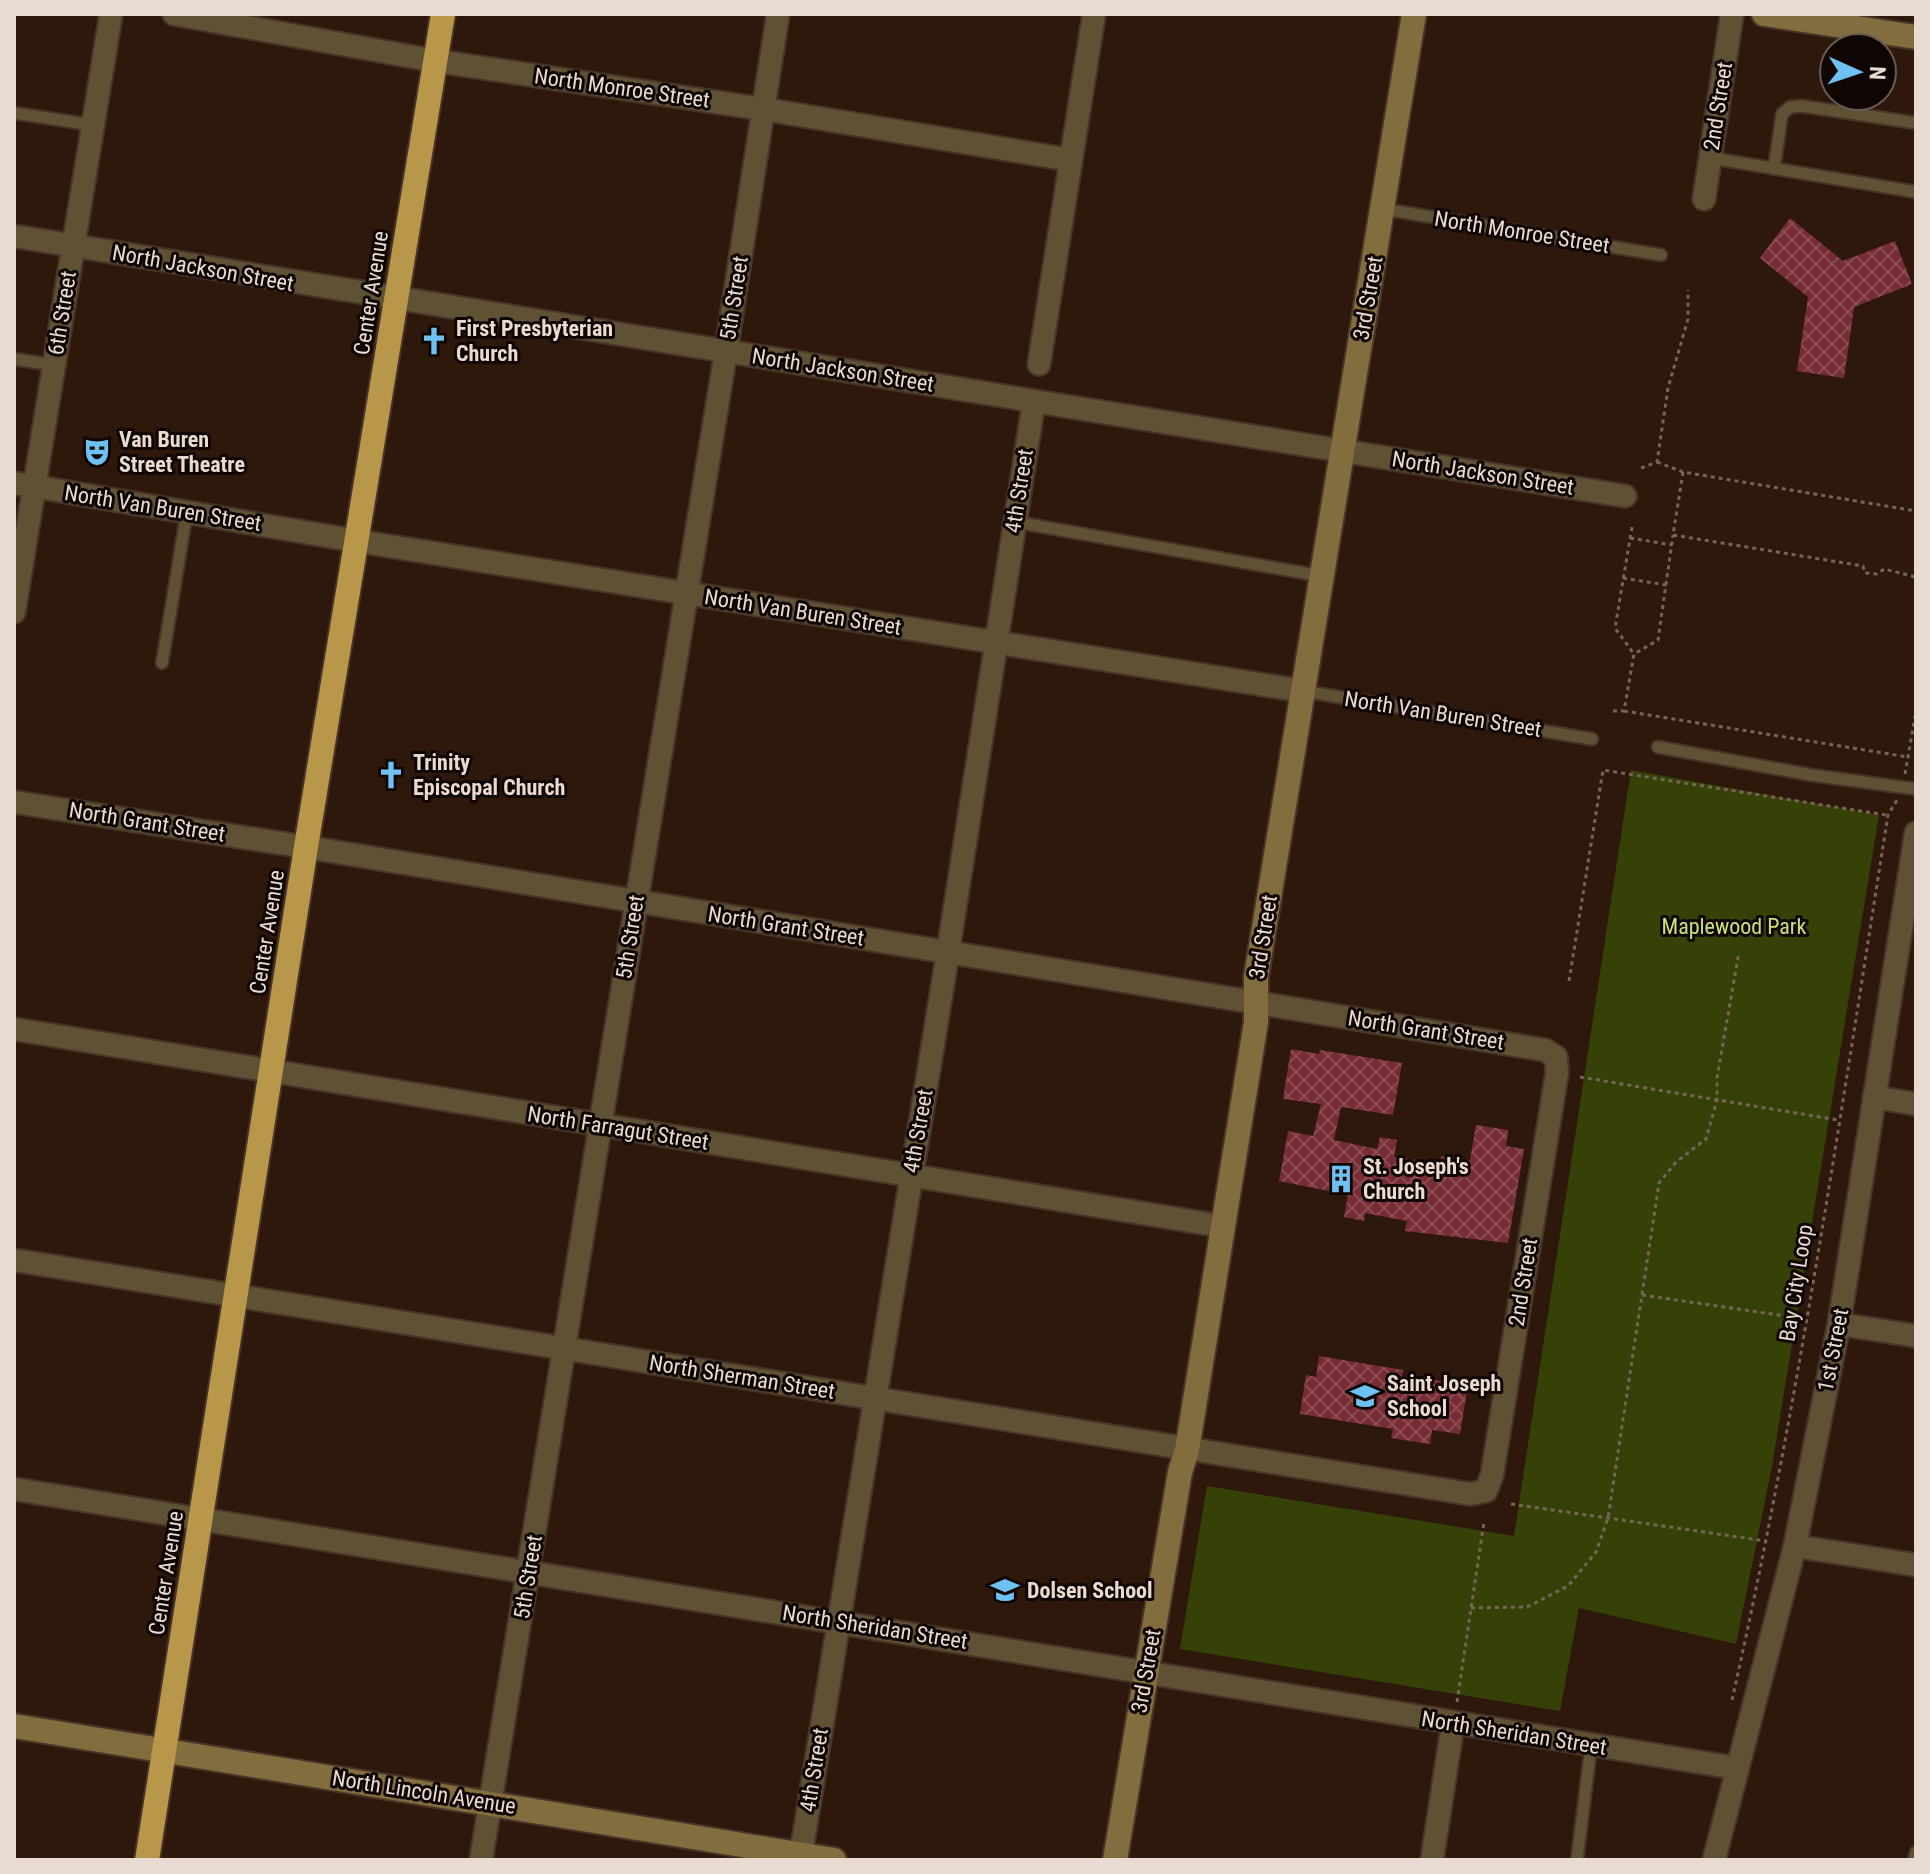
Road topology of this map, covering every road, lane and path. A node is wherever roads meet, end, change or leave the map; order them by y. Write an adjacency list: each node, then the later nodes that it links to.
1 (111, 14): 14 (street, 6th Street)
2 (174, 14): 10 (street, North Monroe Street)
3 (443, 14): 10 (highway, Center Avenue)
4 (778, 14): 11 (street, 5th Street)
5 (1094, 14): 16 (street)
6 (1414, 14): 20 (street, 3rd Street)
7 (1732, 14): 15 (street, 2nd Street)
8 (1764, 14): 9 (street)
9 (1916, 37)
10 (436, 61): 11 (street, North Monroe Street); 25 (highway, Center Avenue)
11 (763, 109): 16 (street, North Monroe Street); 26 (street, 5th Street)
12 (14, 113): 14 (lane)
13 (1916, 123): 17 (lane)
14 (93, 125): 22 (street, 6th Street)
15 (1711, 158): 17 (lane); 19 (street, 2nd Street)
16 (1071, 160): 28 (street)
17 (1774, 169): 18 (lane)
18 (1916, 192)
19 (1704, 199)
20 (1383, 209): 23 (lane, North Monroe Street); 31 (street, 3rd Street)
21 (14, 236): 22 (street, North Jackson Street)
22 (74, 245): 25 (street, North Jackson Street); 29 (street, 6th Street)
23 (1661, 255)
24 (1688, 290): 32 (path)
25 (395, 300): 26 (street, North Jackson Street); 43 (highway, Center Avenue)
26 (726, 351): 30 (street, North Jackson Street); 49 (street, 5th Street)
27 (14, 359): 29 (lane)
28 (1039, 364)
29 (54, 365): 35 (street, 6th Street)
30 (1034, 401): 31 (street, North Jackson Street); 39 (street, 4th Street)
31 (1341, 450): 36 (street, North Jackson Street); 45 (street, 3rd Street)
32 (1657, 462): 33 (path); 34 (path)
33 (1641, 468)
34 (1683, 472): 38 (path); 41 (path)
35 (24, 485): 37 (street, North Van Buren Street); 50 (street, 6th Street)
36 (1625, 496)
37 (187, 511): 43 (street, North Van Buren Street); 53 (lane)
38 (1916, 511)
39 (1015, 522): 45 (lane); 51 (street, 4th Street)
40 (1632, 527): 42 (path)
41 (1673, 535): 44 (path); 46 (path)
42 (1630, 538): 44 (path); 47 (path)
43 (357, 541): 49 (street, North Van Buren Street); 66 (highway, Center Avenue)
44 (1672, 545): 48 (path)
45 (1321, 576): 54 (street, 3rd Street)
46 (1916, 577)
47 (1623, 578): 48 (path); 52 (path)
48 (1666, 585): 52 (path)
49 (686, 593): 51 (street, North Van Buren Street); 67 (street, 5th Street)
50 (14, 612)
51 (995, 643): 54 (street, North Van Buren Street); 68 (street, 4th Street)
52 (1634, 654): 56 (path)
53 (162, 663)
54 (1303, 691): 58 (lane, North Van Buren Street); 71 (street, 3rd Street)
55 (1613, 711): 56 (path)
56 (1624, 711): 60 (path)
57 (1916, 711): 60 (path, Bay City Loop)
58 (1592, 739)
59 (1658, 747): 61 (lane)
60 (1909, 757): 61 (path, Bay City Loop)
61 (1902, 787): 62 (lane); 64 (path, Bay City Loop)
62 (1916, 789)
63 (14, 802): 66 (street, North Grant Street)
64 (1888, 815): 70 (path); 79 (path, Bay City Loop)
65 (1916, 833): 76 (street, 1st Street)
66 (306, 847): 67 (street, North Grant Street); 74 (highway, Center Avenue)
67 (635, 902): 68 (street, North Grant Street); 80 (street, 5th Street)
68 (948, 952): 71 (street, North Grant Street); 81 (street, 4th Street)
69 (1739, 952): 77 (path)
70 (1569, 981)
71 (1254, 1002): 73 (street, North Grant Street); 82 (street, 3rd Street)
72 (14, 1029): 74 (street, North Farragut Street)
73 (1556, 1057): 93 (street, 2nd Street)
74 (271, 1071): 80 (street, North Farragut Street); 85 (highway, Center Avenue)
75 (1580, 1077): 77 (path)
76 (1874, 1097): 78 (street); 87 (street, 1st Street)
77 (1717, 1100): 79 (path); 84 (path)
78 (1916, 1104)
79 (1838, 1120): 86 (path, Bay City Loop)
80 (599, 1125): 81 (street, North Farragut Street); 89 (street, 5th Street)
81 (910, 1175): 82 (street, North Farragut Street); 90 (street, 4th Street)
82 (1221, 1226): 91 (street, 3rd Street)
83 (14, 1260): 85 (street, North Sherman Street)
84 (1642, 1295): 86 (path); 95 (path)
85 (237, 1296): 89 (street, North Sherman Street); 96 (highway, Center Avenue)
86 (1806, 1319): 98 (path, Bay City Loop)
87 (1839, 1324): 88 (street); 99 (street, 1st Street)
88 (1916, 1336)
89 (565, 1348): 90 (street, North Sherman Street); 101 (street, 5th Street)
90 (874, 1399): 91 (street, North Sherman Street); 103 (street, 4th Street)
91 (1187, 1450): 93 (street, North Sherman Street); 104 (street, 3rd Street)
92 (14, 1489): 96 (street, North Sheridan Street)
93 (1470, 1494)
94 (1511, 1504): 95 (path)
95 (1608, 1518): 98 (path); 102 (path)
96 (200, 1519): 101 (street, North Sheridan Street); 109 (highway, Center Avenue)
97 (1484, 1522): 102 (path)
98 (1766, 1541): 105 (path, Bay City Loop)
99 (1795, 1546): 100 (street); 110 (street, 1st Street)
100 (1916, 1565)
101 (529, 1571): 103 (street, North Sheridan Street); 111 (street, 5th Street)
102 (1471, 1608): 106 (path)
103 (838, 1621): 104 (street, North Sheridan Street); 113 (street, 4th Street)
104 (1146, 1672): 106 (street, North Sheridan Street); 117 (street, 3rd Street)
105 (1732, 1701)
106 (1455, 1712): 108 (street, North Sheridan Street); 118 (street)
107 (14, 1726): 109 (street, North Lincoln Avenue)
108 (1591, 1746): 110 (street, North Sheridan Street); 119 (lane)
109 (165, 1751): 111 (street, North Lincoln Avenue); 114 (highway, Center Avenue)
110 (1736, 1768): 120 (street, 1st Street)
111 (491, 1803): 113 (street, North Lincoln Avenue); 115 (street, 5th Street)
112 (1916, 1852): 121 (lane)
113 (800, 1857): 116 (street, North Lincoln Avenue)
114 (147, 1860)
115 (481, 1860)
116 (834, 1860)
117 (1115, 1860)
118 (1432, 1860)
119 (1577, 1860)
120 (1714, 1860)
121 (1914, 1860)

